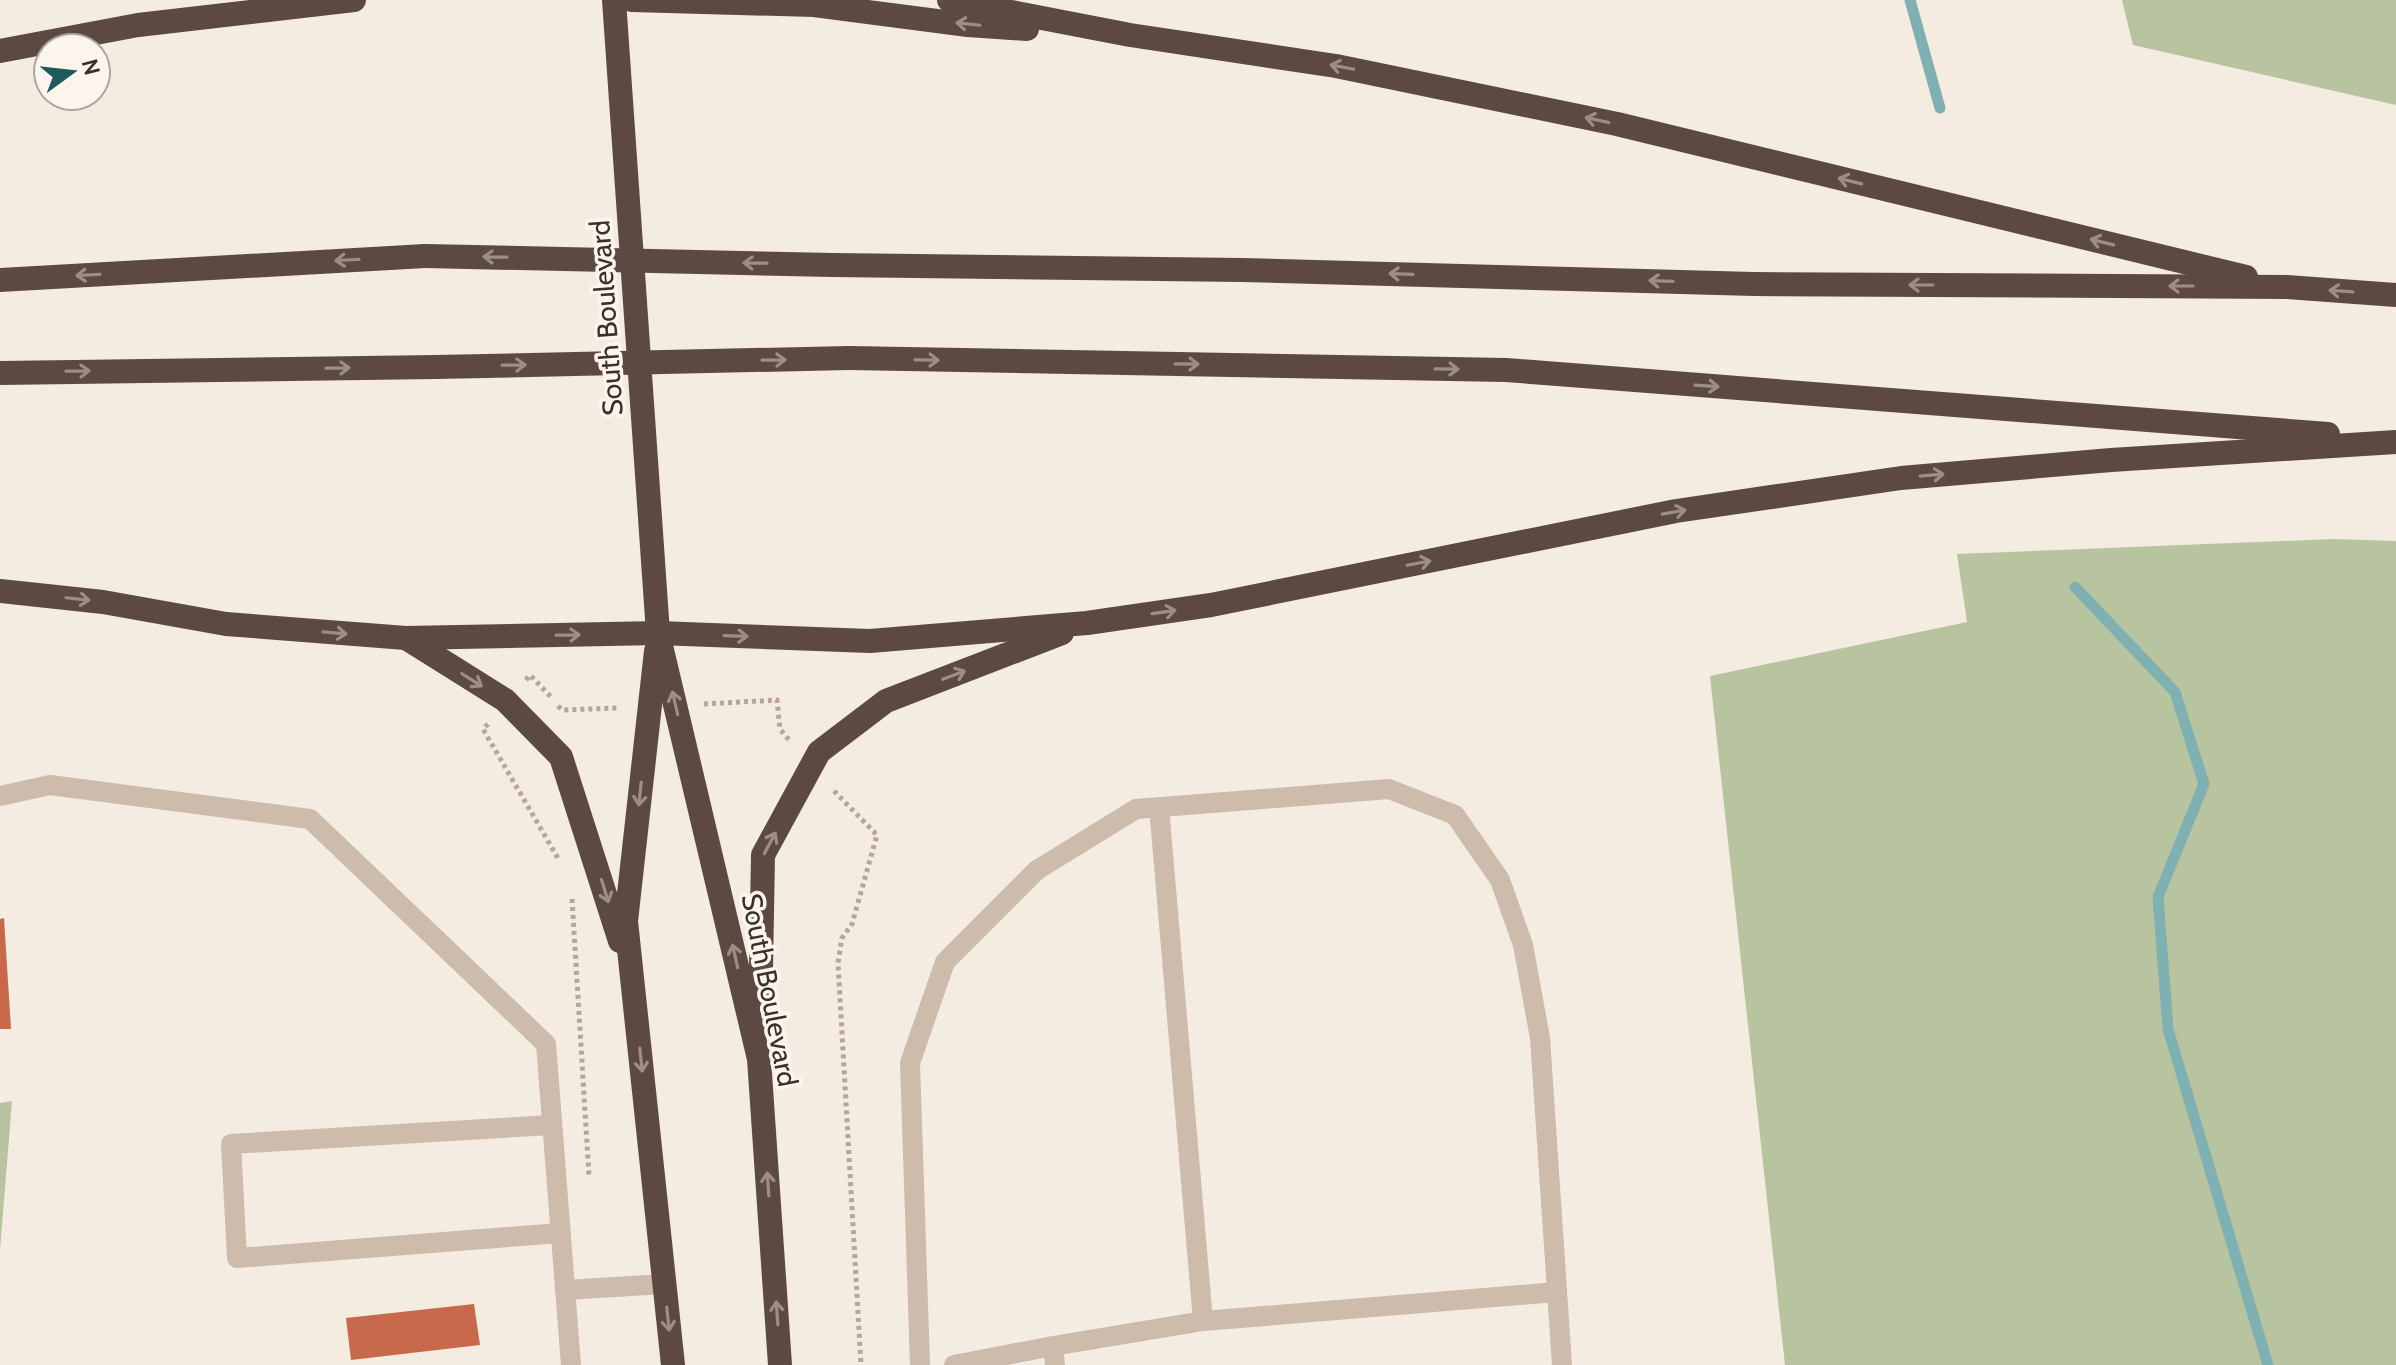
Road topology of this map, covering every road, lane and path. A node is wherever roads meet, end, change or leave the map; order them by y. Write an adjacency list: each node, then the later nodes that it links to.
1 (231, 0): 6 (highway)
2 (354, 0): 6 (highway)
3 (614, 0): 16 (highway, South Boulevard)
4 (632, 0): 7 (highway, one-way to 4)
5 (949, 0): 7 (highway)
6 (138, 25): 8 (highway)
7 (1130, 35): 10 (highway, one-way to 7)
8 (0, 51)
9 (0, 280): 10 (highway, one-way to 9, bridge)
10 (2287, 287): 11 (highway, one-way to 10)
11 (2396, 295)
12 (0, 373): 13 (highway, one-way to 13, bridge)
13 (2396, 440): 15 (highway, one-way to 13)
14 (0, 591): 17 (highway, one-way to 17)
15 (1087, 623): 16 (highway, one-way to 15); 25 (highway, one-way to 15)
16 (658, 633): 17 (highway, one-way to 16); 24 (highway, South Boulevard, one-way to 24); 25 (highway, South Boulevard, one-way to 16)
17 (406, 638): 19 (highway, one-way to 19)
18 (530, 675): 19 (path)
19 (505, 700): 22 (path); 24 (highway, one-way to 24)
20 (0, 796): 26 (lane)
21 (1159, 807): 31 (lane); 32 (lane); 37 (lane)
22 (565, 871)
23 (572, 897): 27 (path)
24 (633, 983): 29 (highway, South Boulevard, one-way to 29)
25 (759, 1059): 36 (highway, South Boulevard, one-way to 25)
26 (552, 1125): 28 (lane); 28 (lane)
27 (589, 1179)
28 (560, 1233): 30 (lane)
29 (664, 1284): 30 (lane); 35 (highway, South Boulevard, one-way to 35)
30 (565, 1290): 34 (lane)
31 (1557, 1292): 32 (lane); 39 (lane)
32 (1203, 1321): 33 (lane)
33 (1054, 1356): 38 (lane)
34 (571, 1365)
35 (673, 1365)
36 (780, 1365)
37 (920, 1365)
38 (954, 1365)
39 (1562, 1365)

